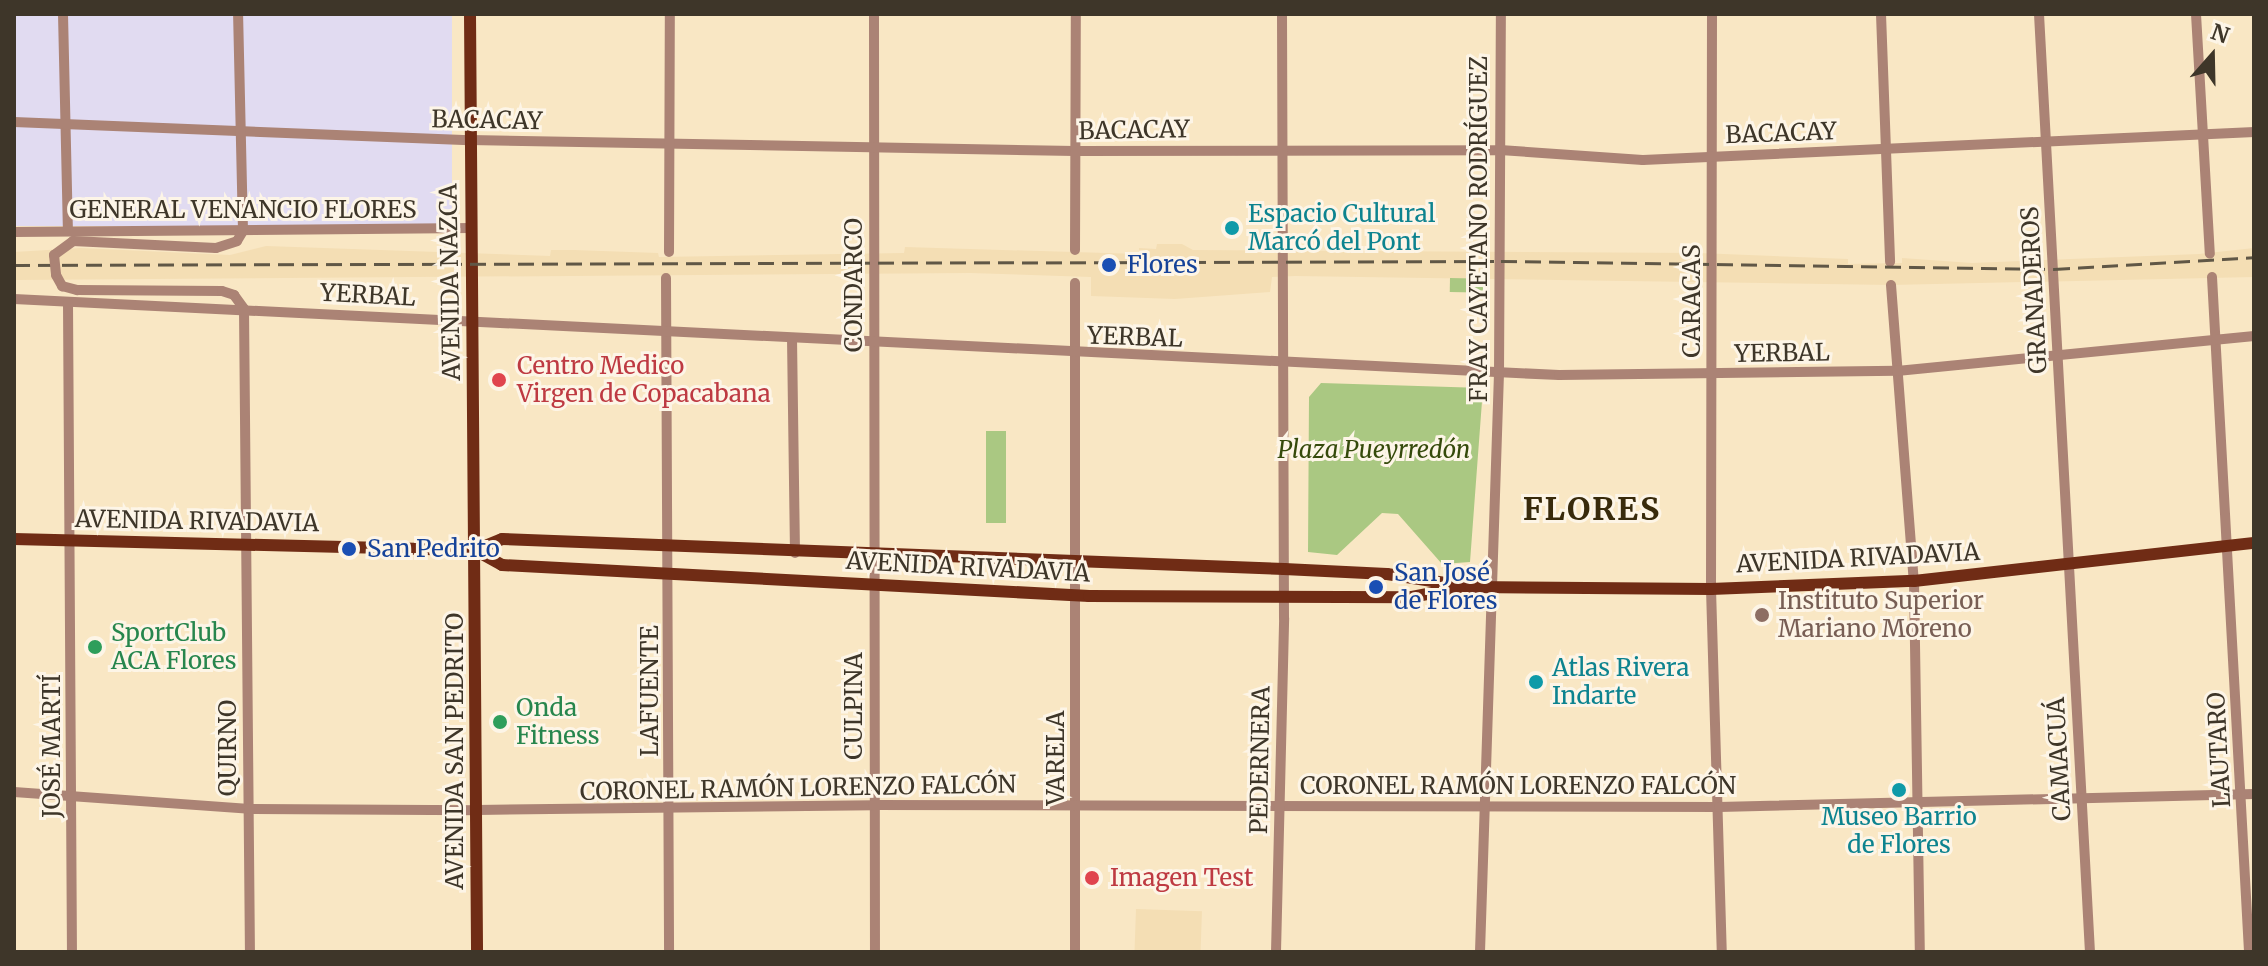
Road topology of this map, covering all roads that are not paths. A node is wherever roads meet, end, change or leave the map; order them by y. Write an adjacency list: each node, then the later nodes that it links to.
1 (63, 14): 14 (street)
2 (238, 14): 16 (street)
3 (470, 14): 18 (main road, AVENIDA NAZCA)
4 (670, 14): 19 (street)
5 (874, 14): 21 (street, CONDARCO)
6 (1076, 14): 25 (street)
7 (1282, 14): 22 (street, PEDERNERA)
8 (1501, 14): 23 (street, FRAY CAYETANO RODRÍGUEZ)
9 (1712, 14): 26 (street, CARACAS)
10 (1881, 14): 24 (street)
11 (2039, 14): 20 (street, GRANADEROS)
12 (2196, 14): 17 (street)
13 (14, 122): 14 (street, BACACAY)
14 (64, 124): 16 (street, BACACAY); 28 (street)
15 (2254, 132): 17 (street, BACACAY)
16 (242, 134): 18 (street, BACACAY); 29 (street)
17 (2203, 135): 20 (street, BACACAY); 33 (street)
18 (470, 140): 19 (street, BACACAY); 27 (main road, AVENIDA NAZCA)
19 (668, 142): 21 (street, BACACAY); 32 (street)
20 (2046, 142): 24 (street, BACACAY); 49 (street, GRANADEROS)
21 (873, 145): 25 (street, BACACAY); 47 (street, CONDARCO)
22 (1283, 148): 23 (street, BACACAY); 25 (street, BACACAY); 50 (street, PEDERNERA)
23 (1500, 150): 26 (street, BACACAY); 52 (street, FRAY CAYETANO RODRÍGUEZ)
24 (1886, 150): 26 (street, BACACAY); 34 (street)
25 (1075, 151): 31 (street)
26 (1711, 156): 53 (street, CARACAS)
27 (472, 228): 29 (street, GENERAL VENANCIO FLORES); 42 (main road, AVENIDA NAZCA)
28 (68, 231): 29 (street, GENERAL VENANCIO FLORES); 30 (street, GENERAL VENANCIO FLORES)
29 (243, 231): 41 (street, bridge)
30 (14, 232)
31 (1075, 250)
32 (669, 252)
33 (2210, 254)
34 (1890, 262)
35 (2212, 277): 46 (street, LAUTARO)
36 (666, 278): 43 (street, LAFUENTE)
37 (1075, 283): 48 (street, VARELA)
38 (1891, 285): 51 (street)
39 (14, 299): 40 (street, YERBAL)
40 (68, 303): 41 (street, YERBAL); 55 (street, JOSÉ MARTÍ)
41 (244, 309): 42 (street, YERBAL); 56 (street, QUIRNO)
42 (472, 320): 43 (street, YERBAL); 60 (main road, AVENIDA NAZCA)
43 (667, 330): 45 (street, YERBAL); 58 (street, LAFUENTE)
44 (2254, 336): 46 (street, YERBAL)
45 (792, 338): 47 (street, YERBAL); 61 (street)
46 (2214, 340): 49 (street, YERBAL); 59 (street, LAUTARO)
47 (874, 342): 48 (street, YERBAL); 62 (street, CONDARCO)
48 (1075, 354): 50 (street, YERBAL); 63 (street, VARELA)
49 (2058, 355): 51 (street, YERBAL); 64 (street, GRANADEROS)
50 (1283, 363): 52 (street, YERBAL); 65 (street, PEDERNERA)
51 (1897, 371): 53 (street, YERBAL); 67 (street)
52 (1499, 373): 53 (street, YERBAL); 70 (street, FRAY CAYETANO RODRÍGUEZ)
53 (1712, 374): 71 (street, CARACAS)
54 (14, 539): 55 (main road, AVENIDA RIVADAVIA)
55 (71, 540): 56 (main road, AVENIDA RIVADAVIA); 76 (street, JOSÉ MARTÍ)
56 (247, 543): 60 (main road, AVENIDA RIVADAVIA); 84 (street, QUIRNO)
57 (2254, 543): 59 (main road, AVENIDA RIVADAVIA)
58 (670, 547): 60 (main road, AVENIDA RIVADAVIA); 61 (main road, AVENIDA RIVADAVIA); 66 (street, LAFUENTE)
59 (2227, 547): 64 (main road, AVENIDA RIVADAVIA); 75 (street, LAUTARO)
60 (475, 550): 66 (main road, AVENIDA RIVADAVIA); 86 (main road, AVENIDA SAN PEDRITO)
61 (795, 553): 62 (main road, AVENIDA RIVADAVIA)
62 (873, 555): 63 (main road, AVENIDA RIVADAVIA); 68 (street, CULPINA)
63 (1077, 563): 65 (main road, AVENIDA RIVADAVIA); 72 (street, VARELA)
64 (2070, 563): 67 (main road, AVENIDA RIVADAVIA); 77 (street, CAMACUÁ)
65 (1284, 569): 69 (main road, AVENIDA RIVADAVIA); 73 (street, PEDERNERA)
66 (670, 574): 68 (main road, AVENIDA RIVADAVIA); 85 (street, LAFUENTE)
67 (1914, 581): 71 (main road, AVENIDA RIVADAVIA); 78 (street)
68 (874, 584): 72 (main road, AVENIDA RIVADAVIA); 79 (street, CULPINA)
69 (1463, 587): 70 (main road, AVENIDA RIVADAVIA); 73 (main road, AVENIDA RIVADAVIA)
70 (1488, 587): 71 (main road, AVENIDA RIVADAVIA); 82 (street, FRAY CAYETANO RODRÍGUEZ)
71 (1711, 589): 83 (street, CARACAS)
72 (1076, 594): 73 (main road, AVENIDA RIVADAVIA); 81 (street, VARELA)
73 (1284, 595): 80 (street, PEDERNERA)
74 (14, 792): 76 (street, CORONEL RAMÓN LORENZO FALCÓN)
75 (2248, 794): 77 (street, CORONEL RAMÓN LORENZO FALCÓN); 98 (street, LAUTARO)
76 (73, 797): 84 (street, CORONEL RAMÓN LORENZO FALCÓN); 87 (street, JOSÉ MARTÍ)
77 (2080, 798): 78 (street, CORONEL RAMÓN LORENZO FALCÓN); 97 (street, CAMACUÁ)
78 (1919, 804): 83 (street, CORONEL RAMÓN LORENZO FALCÓN); 96 (street)
79 (873, 805): 81 (street, CORONEL RAMÓN LORENZO FALCÓN); 85 (street, CORONEL RAMÓN LORENZO FALCÓN); 91 (street, CULPINA)
80 (1279, 805): 81 (street, CORONEL RAMÓN LORENZO FALCÓN); 82 (street, CORONEL RAMÓN LORENZO FALCÓN); 93 (street, PEDERNERA)
81 (1076, 806): 92 (street, VARELA)
82 (1481, 807): 83 (street, CORONEL RAMÓN LORENZO FALCÓN); 94 (street, FRAY CAYETANO RODRÍGUEZ)
83 (1719, 807): 95 (street, CARACAS)
84 (249, 809): 86 (street, CORONEL RAMÓN LORENZO FALCÓN); 88 (street, QUIRNO)
85 (669, 809): 86 (street, CORONEL RAMÓN LORENZO FALCÓN); 90 (street, LAFUENTE)
86 (477, 810): 89 (main road, AVENIDA SAN PEDRITO)
87 (72, 952)
88 (250, 952)
89 (477, 952)
90 (669, 952)
91 (875, 952)
92 (1075, 952)
93 (1276, 952)
94 (1480, 952)
95 (1722, 952)
96 (1920, 952)
97 (2090, 952)
98 (2249, 952)

